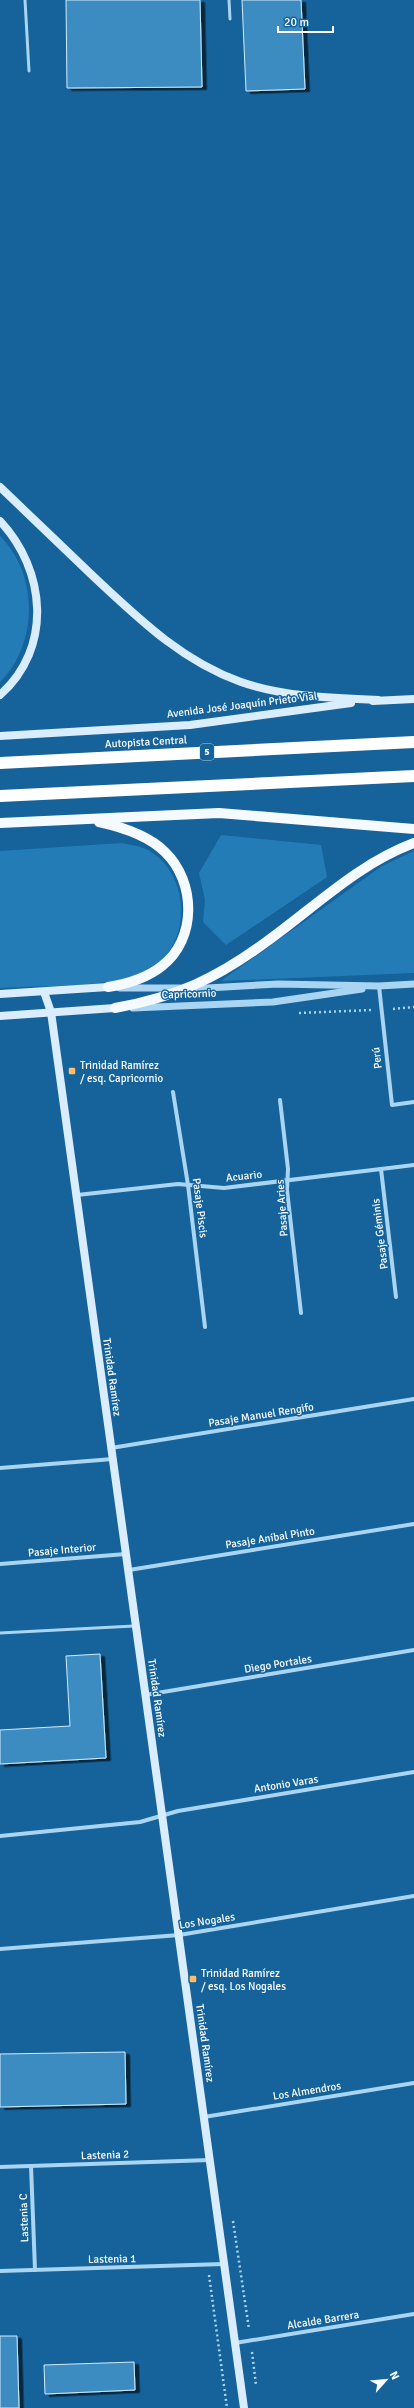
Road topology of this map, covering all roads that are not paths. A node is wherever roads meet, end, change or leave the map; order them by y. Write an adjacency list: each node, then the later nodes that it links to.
1 (25, 0): 4 (lane)
2 (229, 0): 3 (lane)
3 (230, 19)
4 (29, 71)
5 (0, 487): 9 (main road)
6 (0, 521): 7 (main road)
7 (0, 695)
8 (414, 699): 9 (main road, Avenida José Joaquín Prieto Vial)
9 (378, 700): 10 (main road, Avenida José Joaquín Prieto Vial)
10 (0, 736)
11 (414, 742): 12 (highway, Autopista Central / 5)
12 (0, 762)
13 (414, 776): 14 (highway)
14 (0, 796)
15 (81, 819): 16 (main road); 17 (main road); 21 (main road)
16 (0, 823)
17 (414, 829)
18 (414, 843): 22 (main road)
19 (414, 984): 20 (street, Capricornio)
20 (379, 986): 22 (street, Capricornio); 25 (street, Capricornio); 30 (street, Perú)
21 (108, 987): 22 (street, Capricornio); 23 (main road, Capricornio)
22 (188, 989): 25 (main road)
23 (44, 992): 24 (main road, Capricornio); 26 (main road, Trinidad Ramírez)
24 (0, 994)
25 (115, 1008): 26 (main road, Capricornio)
26 (51, 1012): 27 (main road, Capricornio); 35 (main road, Trinidad Ramírez)
27 (0, 1016)
28 (173, 1092): 34 (street, Pasaje Piscis)
29 (280, 1100): 33 (street, Pasaje Aries)
30 (414, 1102)
31 (414, 1165): 32 (street, Acuario)
32 (381, 1169): 33 (street, Acuario); 36 (street, Pasaje Géminis)
33 (288, 1180): 34 (street, Acuario); 37 (street, Pasaje Aries)
34 (188, 1185): 35 (street, Acuario); 38 (street, Pasaje Piscis)
35 (76, 1195): 40 (main road, Trinidad Ramírez)
36 (396, 1297)
37 (301, 1313)
38 (205, 1327)
39 (414, 1399): 40 (street, Pasaje Manuel Rengifo)
40 (111, 1448): 41 (main road, Trinidad Ramírez)
41 (113, 1459): 42 (street); 44 (main road, Trinidad Ramírez)
42 (0, 1468)
43 (414, 1524): 46 (street, Pasaje Aníbal Pinto)
44 (126, 1554): 45 (street, Pasaje Interior); 46 (main road, Trinidad Ramírez)
45 (0, 1564)
46 (128, 1570): 47 (main road, Trinidad Ramírez)
47 (136, 1626): 48 (lane); 50 (main road, Trinidad Ramírez)
48 (0, 1633)
49 (414, 1650): 50 (street, Diego Portales)
50 (146, 1695): 52 (main road, Trinidad Ramírez)
51 (414, 1772): 52 (street, Antonio Varas)
52 (162, 1816): 53 (street, Antonio Varas); 55 (main road, Trinidad Ramírez)
53 (0, 1836)
54 (414, 1896): 55 (street, Los Nogales)
55 (178, 1935): 56 (street, Los Nogales); 58 (main road, Trinidad Ramírez)
56 (0, 1949)
57 (414, 2083): 58 (street, Los Almendros)
58 (204, 2117): 59 (main road, Trinidad Ramírez)
59 (210, 2160): 60 (street, Lastenia 2); 62 (main road, Trinidad Ramírez)
60 (31, 2166): 61 (street, Lastenia 2); 63 (street, Lastenia C)
61 (0, 2167)
62 (224, 2264): 63 (street, Lastenia 1); 66 (main road, Trinidad Ramírez)
63 (35, 2270): 64 (street, Lastenia 1)
64 (0, 2271)
65 (414, 2314): 66 (street, Alcalde Barrera)
66 (235, 2343): 67 (main road, Trinidad Ramírez)
67 (244, 2408)

